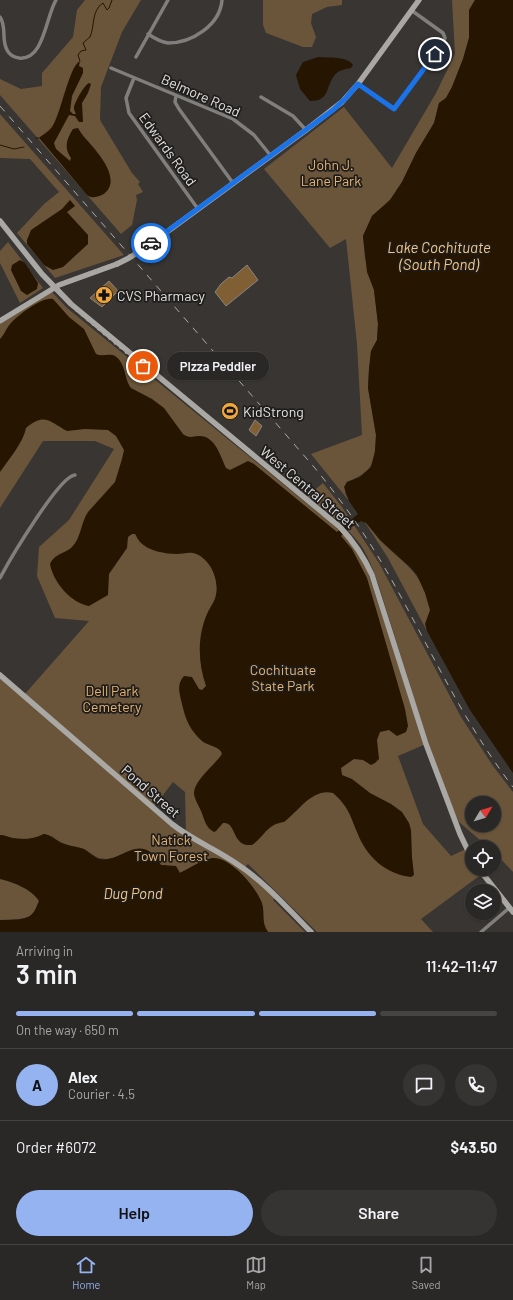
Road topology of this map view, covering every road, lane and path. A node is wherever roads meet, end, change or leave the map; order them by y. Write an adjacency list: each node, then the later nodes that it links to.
1 (56, 0): 6 (street)
2 (168, 0): 7 (street)
3 (222, 0): 7 (street)
4 (419, 0): 5 (street)
5 (412, 10): 11 (street); 11 (street)
6 (0, 17)
7 (148, 34): 8 (street)
8 (136, 57)
9 (111, 68): 10 (street, Belmore Road)
10 (134, 78): 12 (street, Belmore Road); 17 (street, Edwards Road)
11 (358, 84): 14 (street)
12 (176, 96): 15 (street, Belmore Road); 16 (street)
13 (261, 97): 14 (street)
14 (306, 130): 15 (street)
15 (271, 156): 16 (street)
16 (233, 183): 17 (street)
17 (198, 209): 19 (street, bridge)
18 (0, 221): 19 (street, West Central Street)
19 (53, 287): 20 (street); 24 (street, West Central Street)
20 (0, 321)
21 (74, 474): 22 (street)
22 (0, 578)
23 (0, 675): 27 (street, Pond Street)
24 (465, 844)
25 (484, 876): 26 (street)
26 (511, 910): 28 (street)
27 (311, 932)
28 (481, 932)

